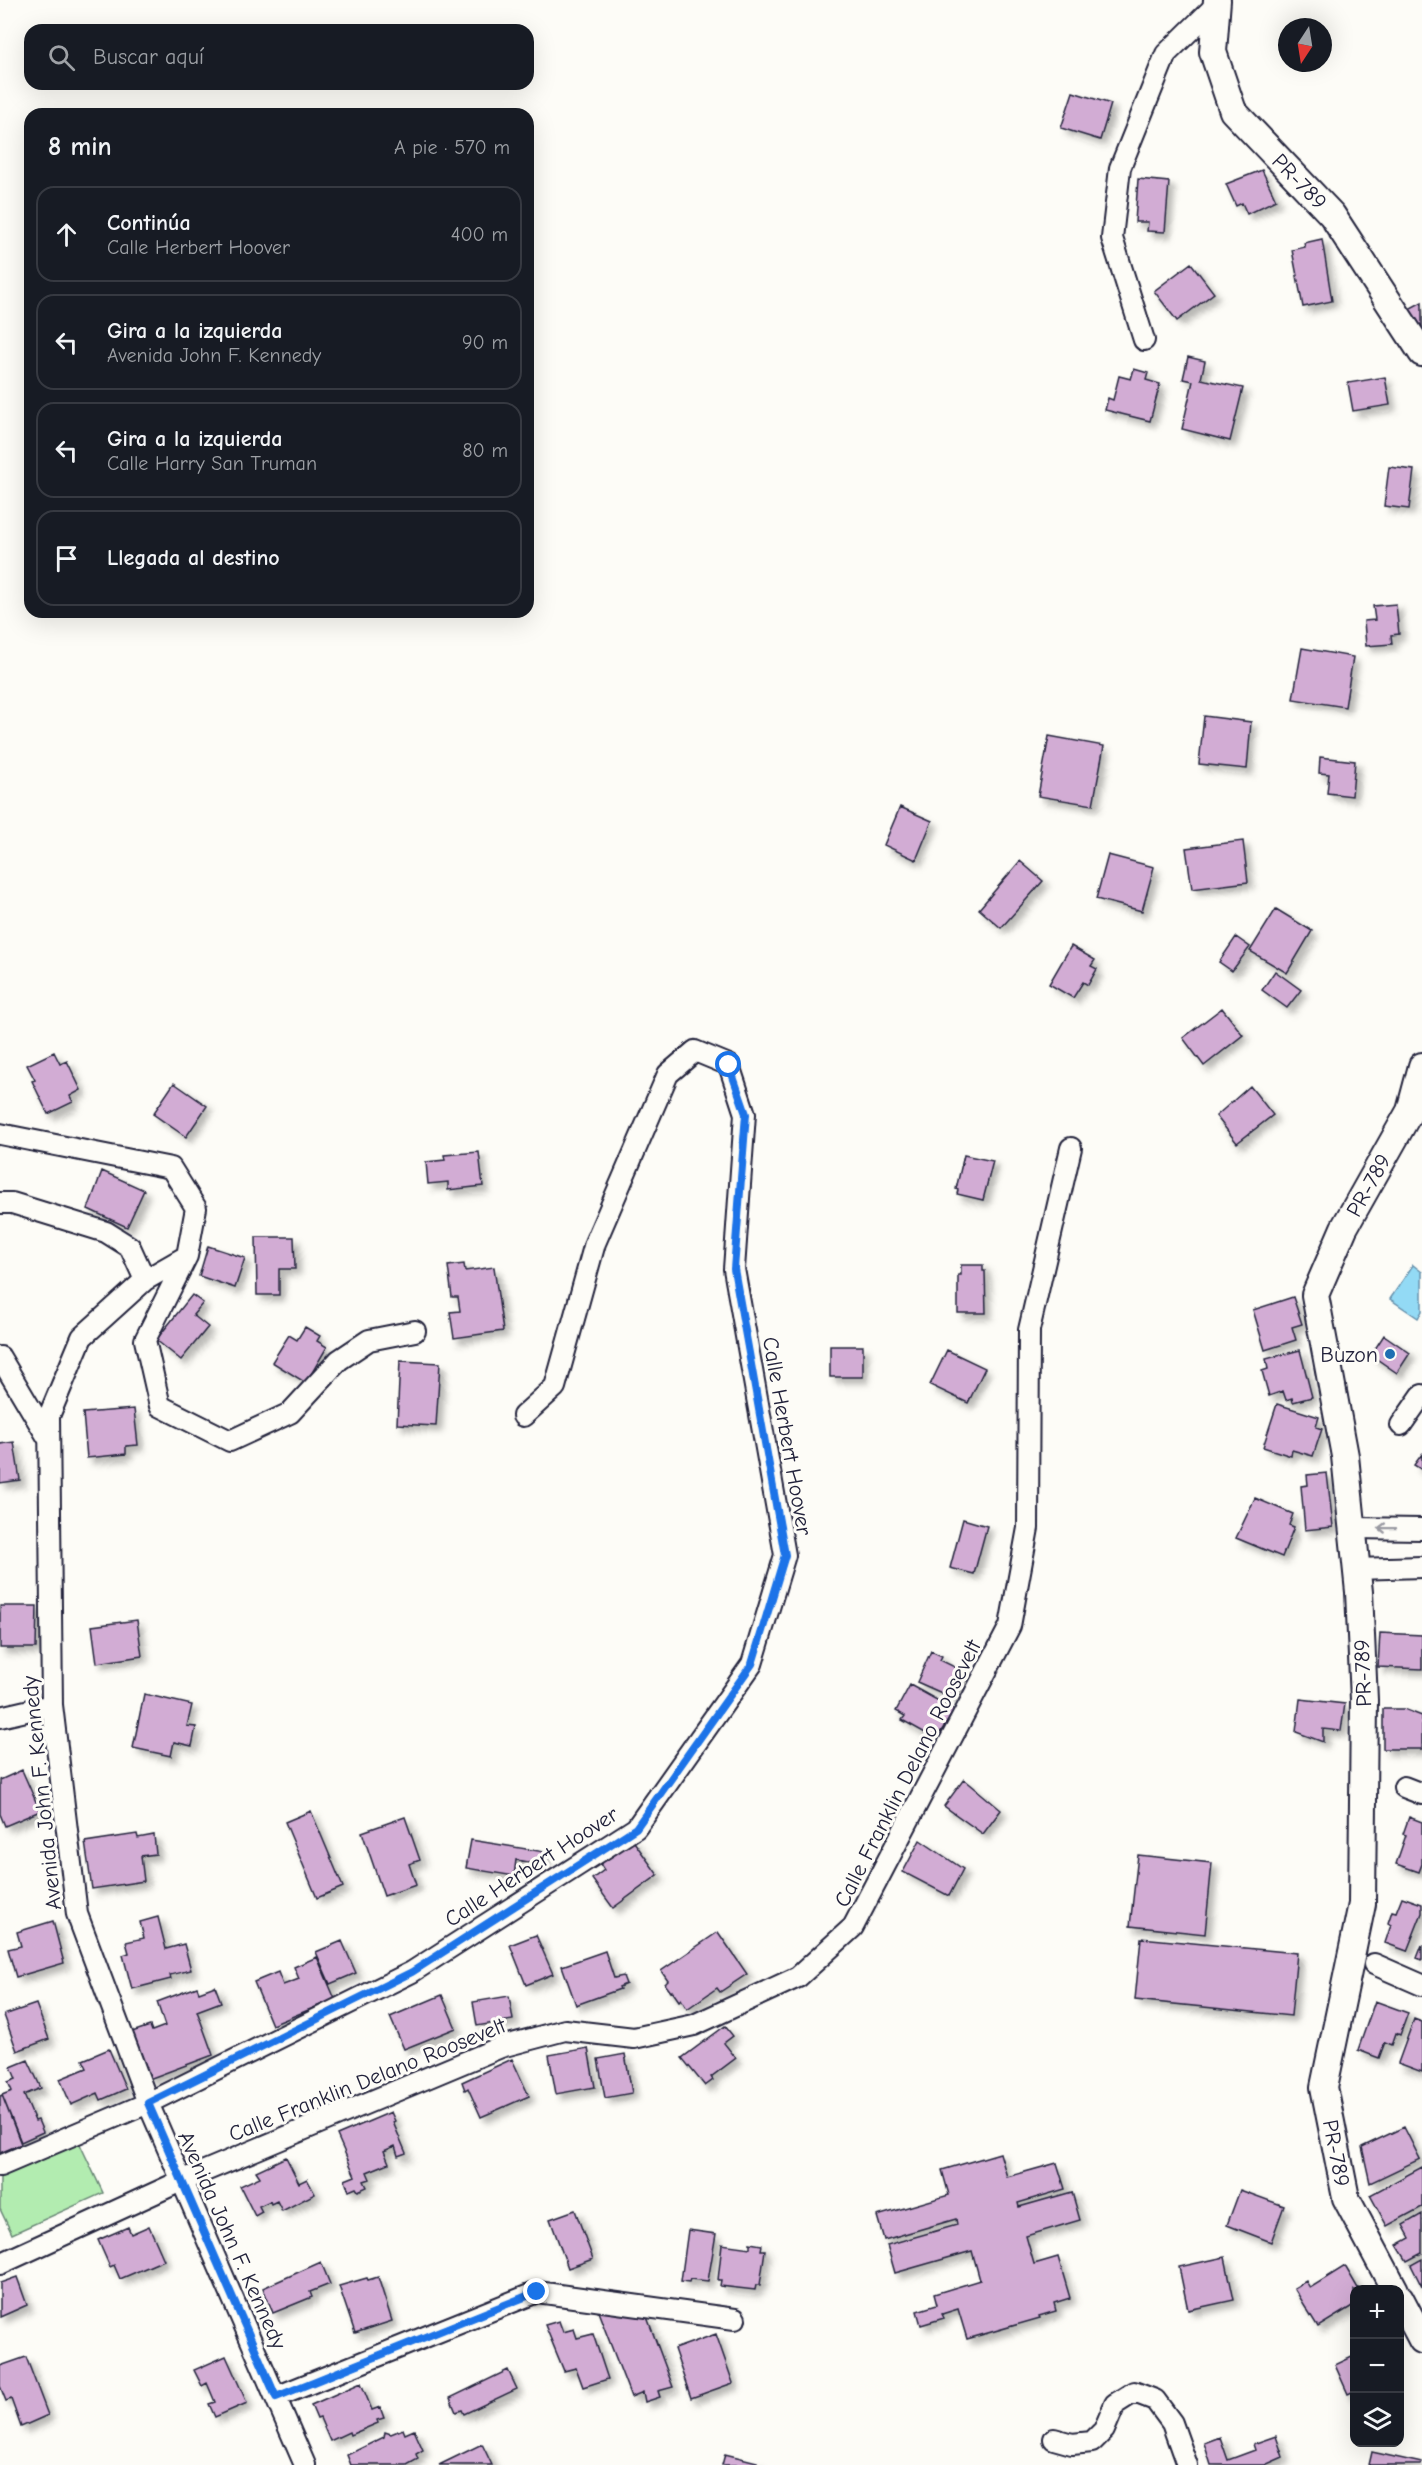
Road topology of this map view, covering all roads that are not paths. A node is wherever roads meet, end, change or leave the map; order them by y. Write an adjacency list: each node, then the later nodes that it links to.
1 (1217, 2): 2 (street); 3 (street, PR-789 / PR-789)
2 (1144, 340)
3 (1422, 354)
4 (1422, 1066): 16 (street, PR-789 / PR-789)
5 (0, 1134): 8 (street)
6 (1071, 1148): 26 (street, Calle Franklin Delano Roosevelt)
7 (0, 1203): 9 (street)
8 (187, 1256): 9 (street, Avenida John F. Kennedy); 10 (street)
9 (145, 1280): 15 (street, Avenida John F. Kennedy)
10 (415, 1331)
11 (0, 1357): 15 (street)
12 (1422, 1395): 14 (street)
13 (523, 1416): 24 (street, Calle Herbert Hoover)
14 (1401, 1425)
15 (49, 1440): 20 (street, Avenida John F. Kennedy)
16 (1352, 1528): 17 (street, one-way to 16); 19 (street, PR-789 / PR-789)
17 (1422, 1529)
18 (1422, 1567): 19 (street)
19 (1356, 1569): 28 (street, PR-789 / PR-789)
20 (52, 1705): 21 (street); 24 (street, Avenida John F. Kennedy)
21 (0, 1718)
22 (1374, 1964): 23 (street)
23 (1422, 1985)
24 (148, 2103): 25 (street, Calle Herbert Hoover); 26 (street, Avenida John F. Kennedy)
25 (0, 2166)
26 (181, 2181): 27 (street, Calle Franklin Delano Roosevelt); 32 (street, Avenida John F. Kennedy)
27 (0, 2264)
28 (1393, 2285)
29 (1404, 2306): 31 (street)
30 (735, 2319): 32 (street)
31 (1422, 2340)
32 (276, 2397): 34 (street, Avenida John F. Kennedy)
33 (1054, 2439): 35 (street)
34 (305, 2465)
35 (1187, 2465)

